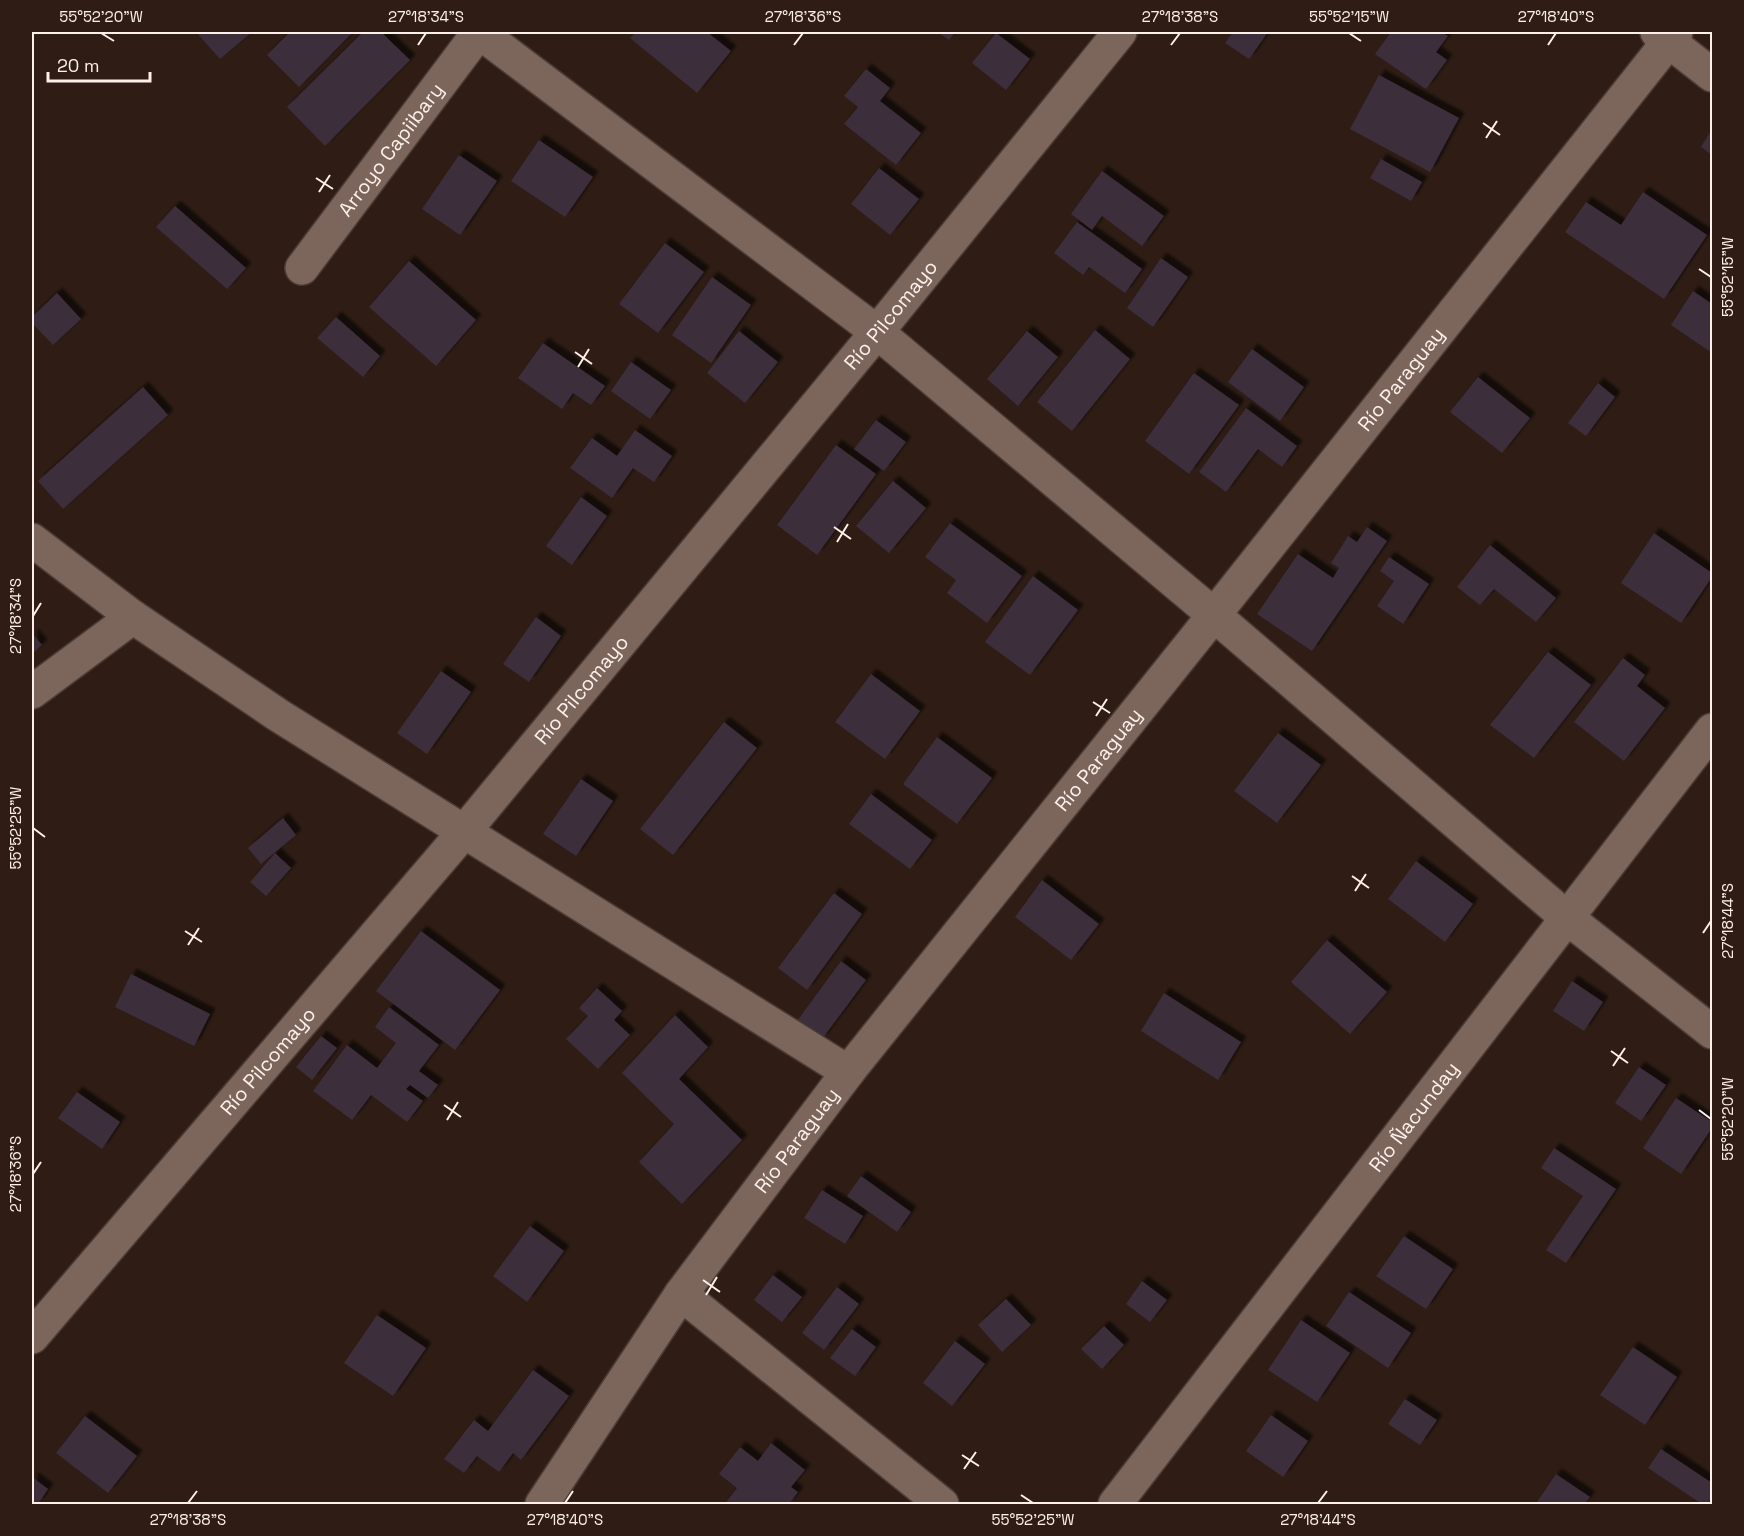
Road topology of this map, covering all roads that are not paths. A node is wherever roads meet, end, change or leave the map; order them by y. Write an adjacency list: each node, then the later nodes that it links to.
1 (479, 32): 5 (street, Arroyo Capiibary); 6 (street)
2 (1119, 32): 6 (street, Río Pilcomayo)
3 (1667, 35): 4 (street); 8 (street, Río Paraguay)
4 (1713, 75)
5 (302, 268)
6 (877, 332): 8 (street); 12 (street, Río Pilcomayo)
7 (32, 540): 9 (street)
8 (1215, 615): 13 (street); 15 (street, Río Paraguay)
9 (132, 617): 10 (street); 12 (street)
10 (32, 692)
11 (1713, 730): 13 (street, Río Ñacunday)
12 (463, 833): 15 (street); 17 (street, Río Pilcomayo)
13 (1566, 917): 14 (street); 20 (street, Río Ñacunday)
14 (1713, 1032)
15 (848, 1072): 16 (street, Río Paraguay)
16 (681, 1294): 18 (street, Río Paraguay); 19 (street)
17 (32, 1337)
18 (542, 1504)
19 (942, 1504)
20 (1114, 1504)

